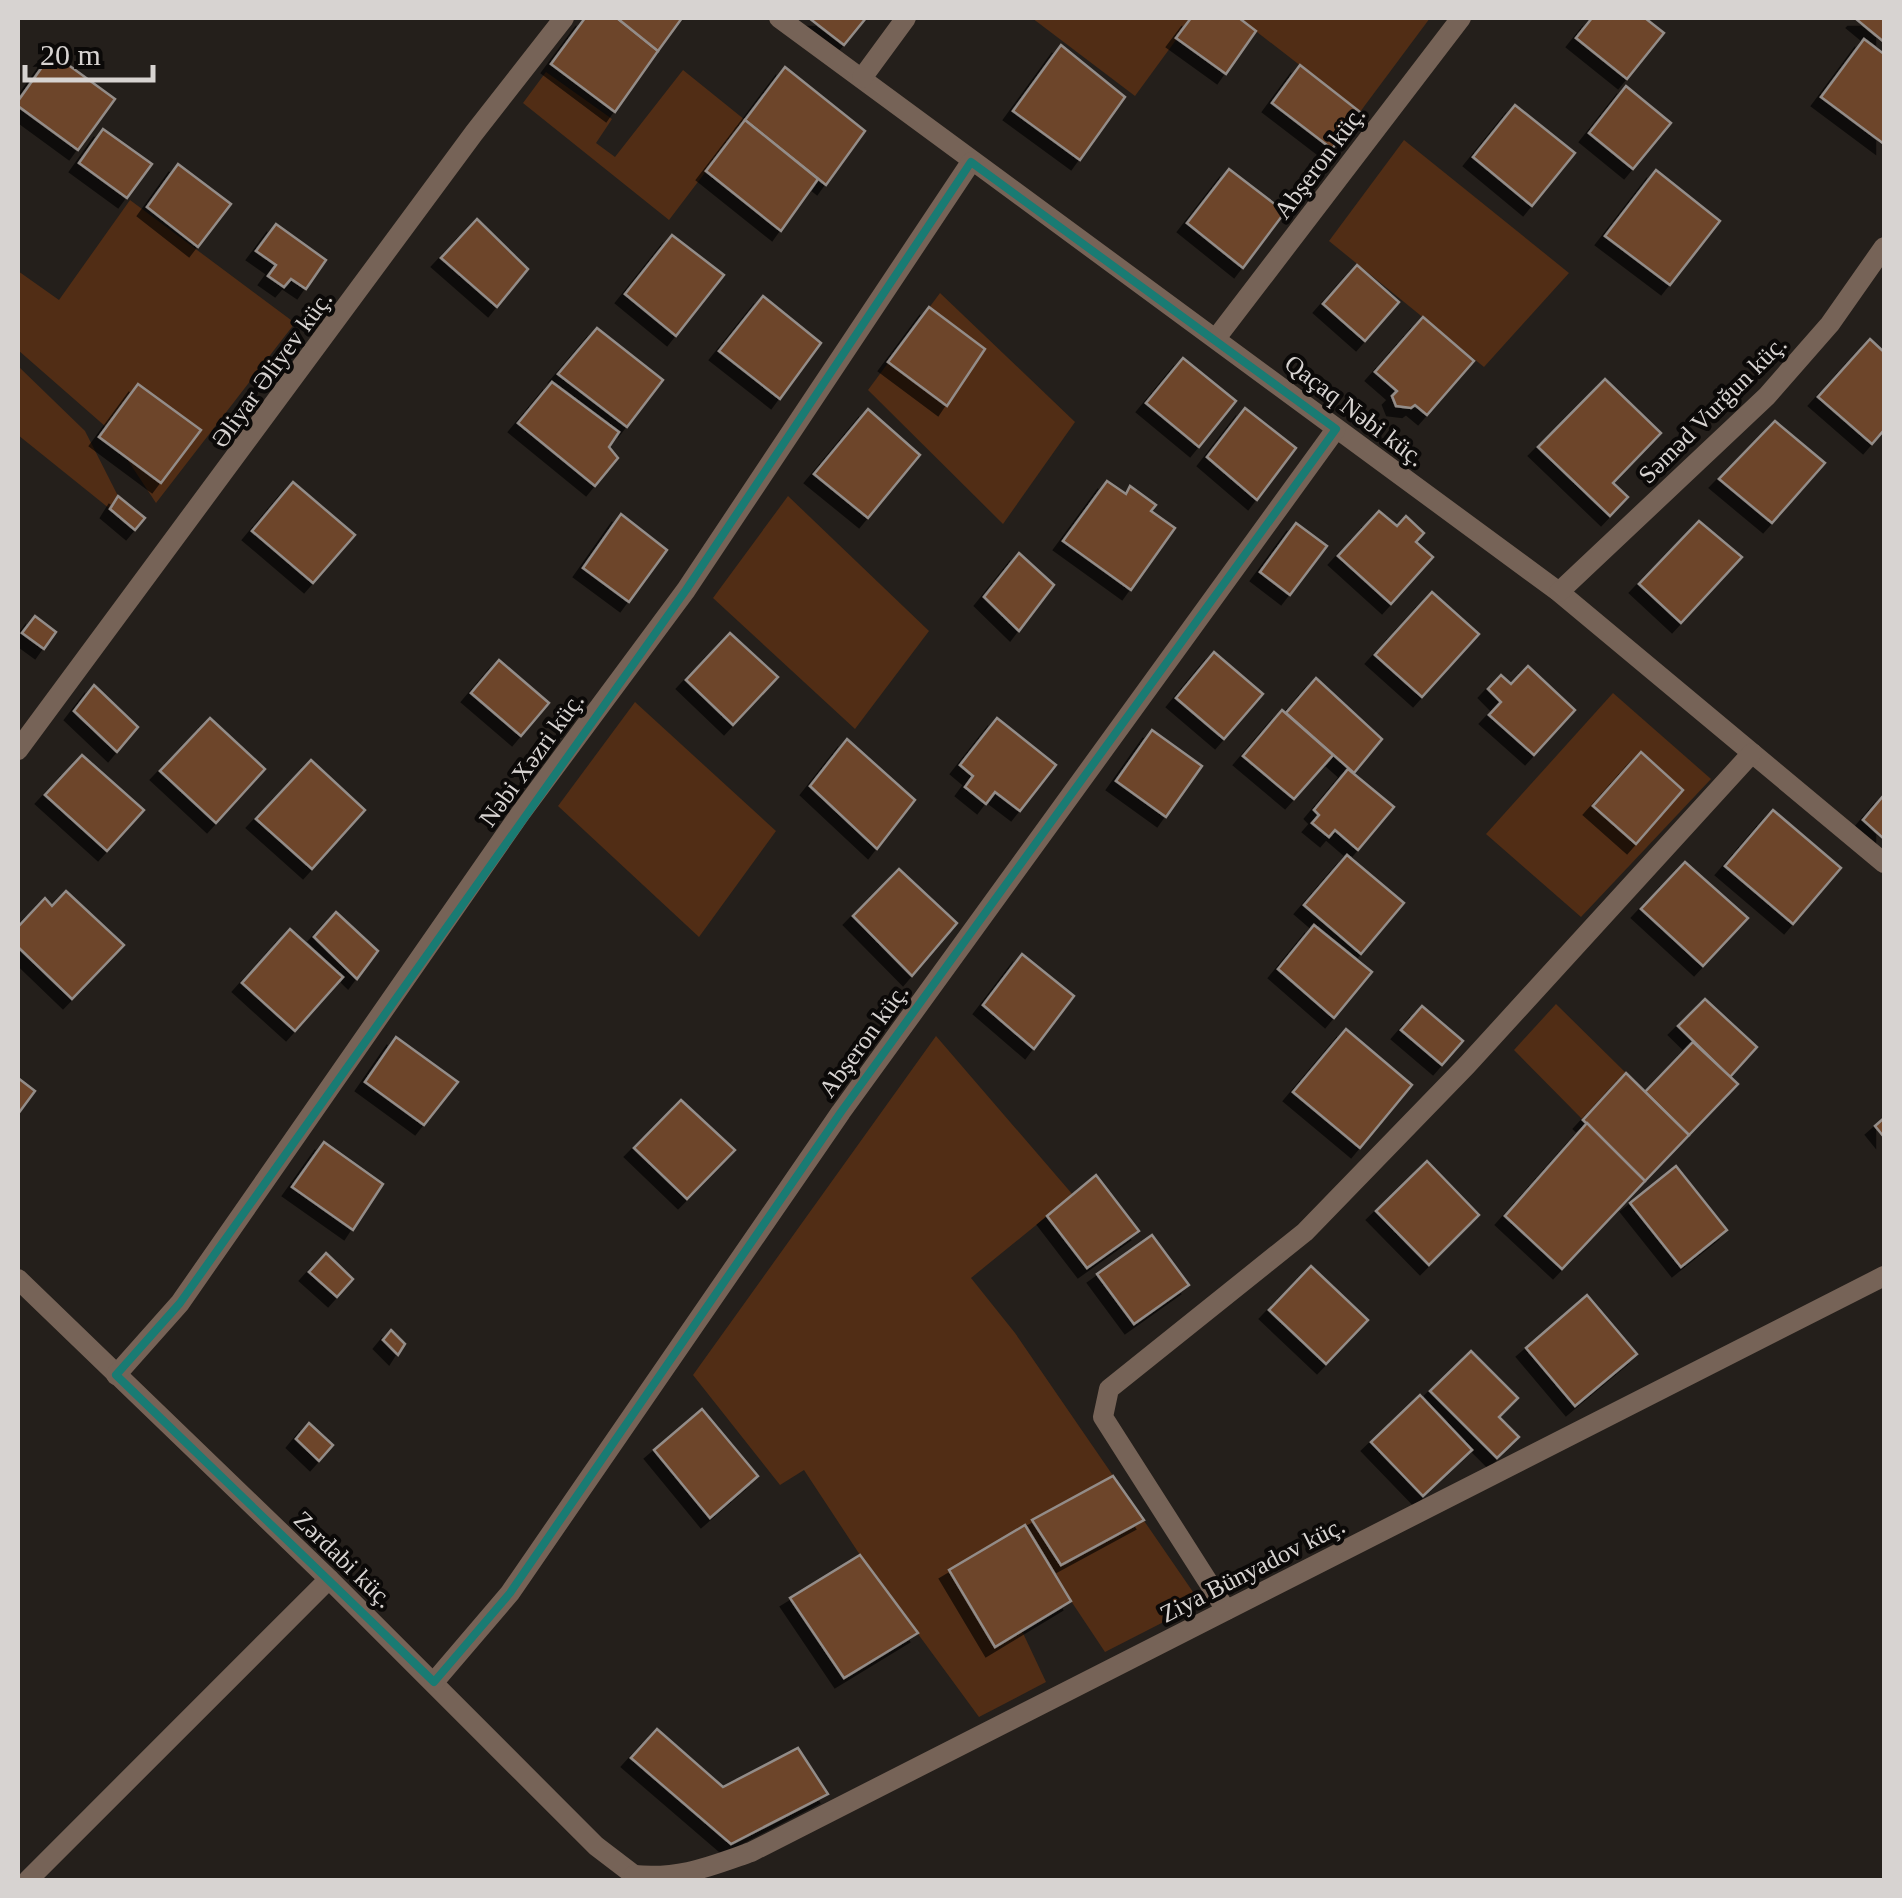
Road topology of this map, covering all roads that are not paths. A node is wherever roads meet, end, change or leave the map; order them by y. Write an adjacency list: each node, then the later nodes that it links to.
1 (564, 18): 11 (street, Əliyar Əliyev küç.)
2 (779, 18): 5 (street, Qaçaq Nəbi küç.)
3 (906, 18): 5 (street)
4 (1460, 18): 8 (street, Abşeron küç.)
5 (862, 78): 6 (street, Qaçaq Nəbi küç.)
6 (971, 162): 8 (street, Qaçaq Nəbi küç.); 16 (street, Nəbi Xəzri küç.)
7 (1884, 247): 10 (street, Səməd Vurğun küç.)
8 (1217, 337): 9 (street, Qaçaq Nəbi küç.)
9 (1336, 429): 10 (street, Qaçaq Nəbi küç.); 19 (street, Abşeron küç.)
10 (1558, 592): 12 (street, Qaçaq Nəbi küç.)
11 (18, 750)
12 (1752, 753): 13 (street, Qaçaq Nəbi küç.); 18 (street)
13 (1884, 863)
14 (1884, 1276): 18 (street, Ziya Bünyadov küç.)
15 (18, 1279): 16 (street, Zərdabi küç.)
16 (116, 1375): 17 (street, Zərdabi küç.)
17 (330, 1579): 19 (street, Zərdabi küç.); 21 (street)
18 (1226, 1610): 20 (street, Ziya Bünyadov küç.)
19 (434, 1682): 20 (street, Zərdabi küç.)
20 (632, 1878)
21 (28, 1880)

